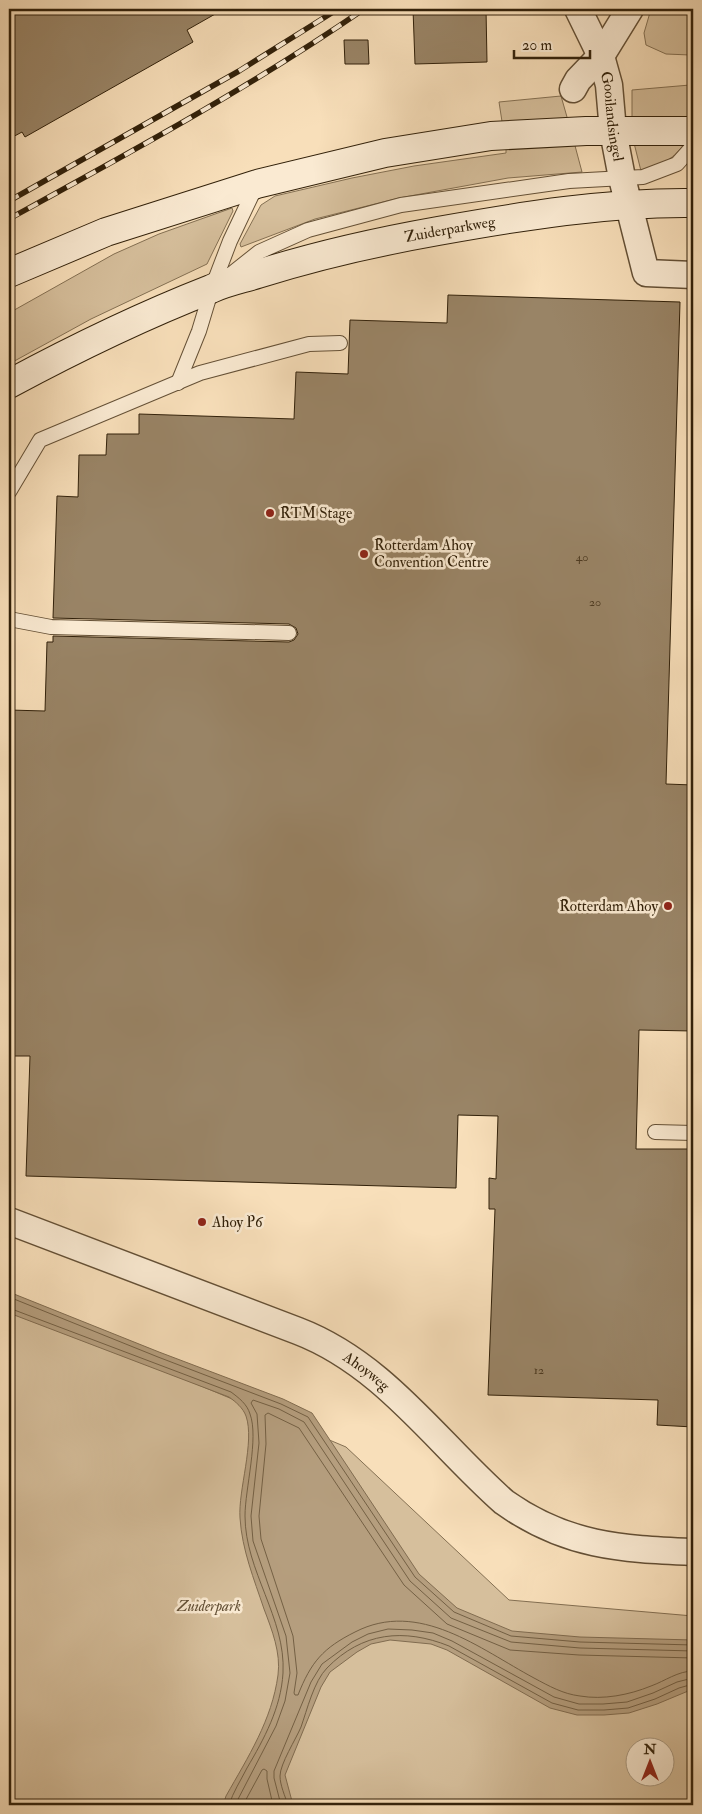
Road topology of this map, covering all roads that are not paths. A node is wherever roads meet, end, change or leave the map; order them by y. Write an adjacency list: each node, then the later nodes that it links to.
1 (578, 9): 3 (street, Gooilandsingel)
2 (630, 9): 3 (street, Gooilandsingel)
3 (601, 56): 4 (street, Gooilandsingel); 5 (street, Gooilandsingel)
4 (573, 89)
5 (614, 131): 6 (main road); 8 (street, Gooilandsingel); 9 (main road)
6 (693, 131)
7 (693, 146): 8 (lane, Gooilandsingel)
8 (622, 178): 11 (street, Gooilandsingel); 14 (lane, Zuiderparkweg)
9 (257, 184): 12 (main road); 14 (lane)
10 (693, 203): 11 (main road, Zuiderparkweg)
11 (629, 204): 13 (street, Gooilandsingel); 14 (main road, Zuiderparkweg)
12 (9, 273)
13 (693, 276)
14 (212, 288): 16 (lane); 17 (main road, Zuiderparkweg)
15 (340, 343): 16 (lane)
16 (178, 383): 18 (lane)
17 (9, 384)
18 (9, 492)
19 (9, 619): 20 (lane)
20 (289, 633)
21 (655, 1132): 22 (lane)
22 (693, 1133)
23 (9, 1221): 24 (street, Ahoyweg)
24 (693, 1552)

